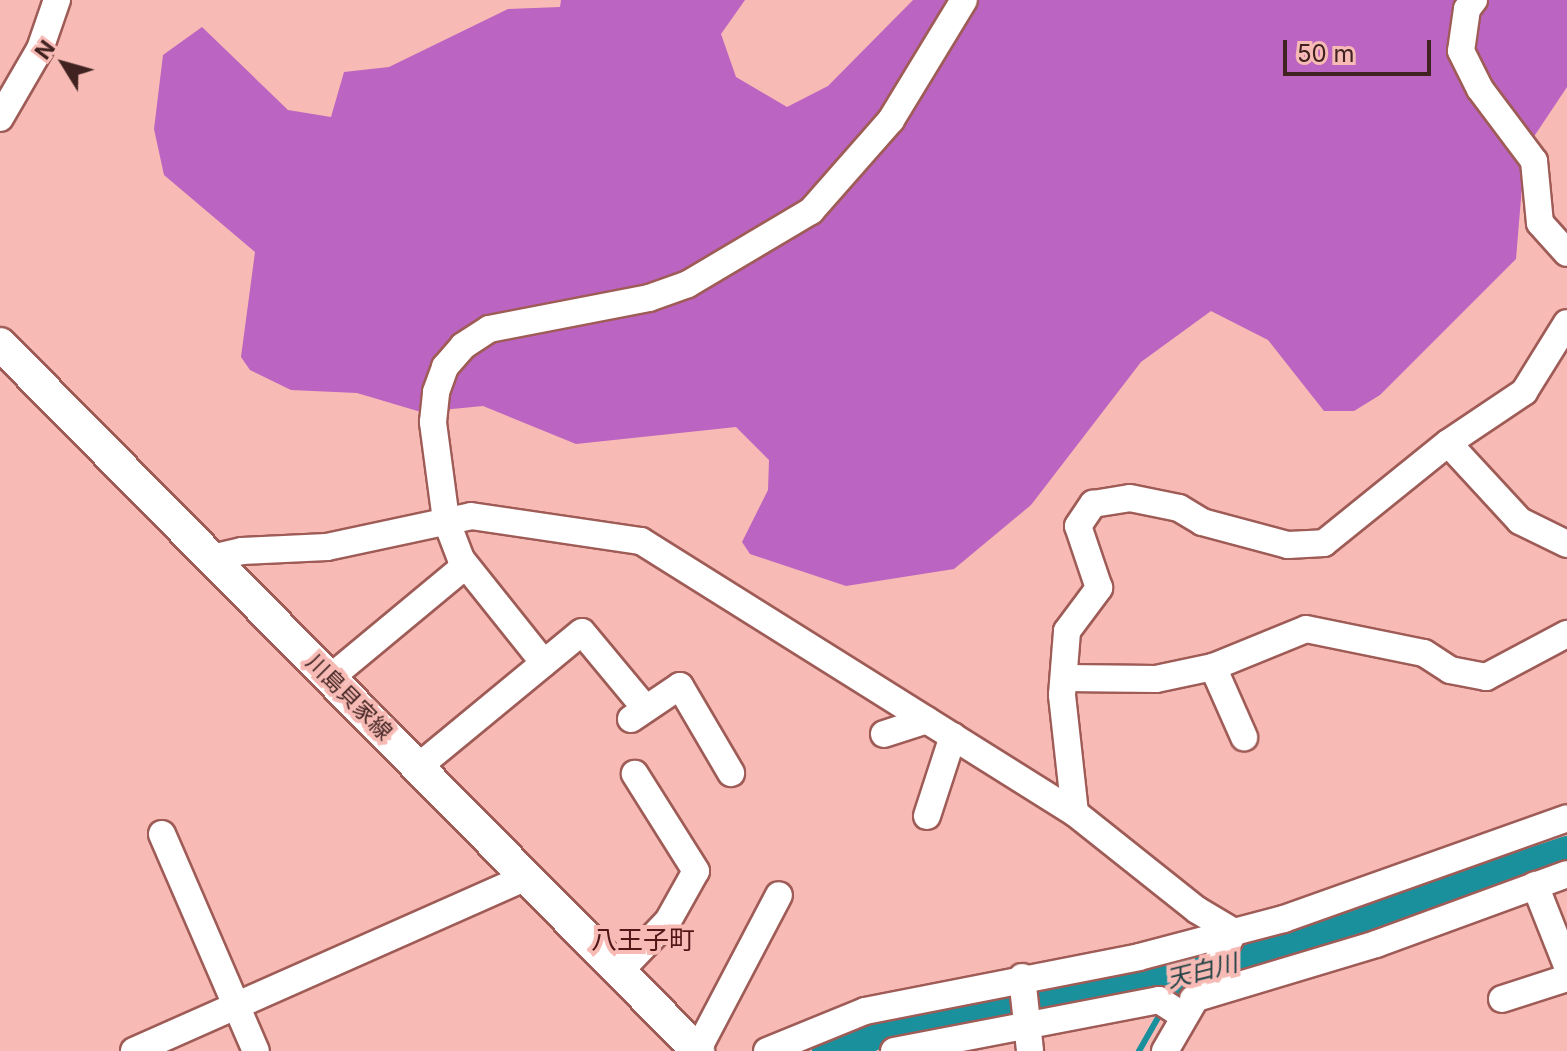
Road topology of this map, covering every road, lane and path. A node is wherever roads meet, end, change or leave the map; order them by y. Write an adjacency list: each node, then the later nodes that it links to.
1 (57, 0): 4 (street)
2 (964, 0): 9 (street)
3 (1474, 0): 5 (street)
4 (0, 118)
5 (1567, 253)
6 (1567, 323): 8 (street)
7 (0, 344): 11 (main road, 川島貝家線)
8 (1448, 443): 10 (street); 17 (street)
9 (446, 520): 11 (street); 12 (street); 18 (street)
10 (1567, 544)
11 (212, 558): 16 (main road, 川島貝家線)
12 (465, 566): 14 (street); 16 (street)
13 (1567, 634): 15 (street)
14 (544, 663): 22 (street); 23 (street)
15 (1213, 667): 17 (street); 21 (street)
16 (330, 678): 22 (main road, 川島貝家線)
17 (1065, 678): 25 (street)
18 (927, 720): 19 (street); 20 (street)
19 (884, 734)
20 (953, 736): 25 (street); 26 (street)
21 (1244, 737)
22 (418, 767): 30 (main road, 川島貝家線)
23 (731, 773)
24 (635, 774): 35 (street)
25 (1075, 813): 33 (street)
26 (927, 816)
27 (1567, 818): 33 (street)
28 (162, 834): 39 (street)
29 (1567, 874): 31 (street)
30 (526, 877): 35 (main road, 川島貝家線); 39 (street)
31 (1535, 885): 34 (street); 40 (street)
32 (779, 895): 44 (street)
33 (1234, 932): 37 (street); 40 (street)
34 (1567, 966)
35 (619, 972): 44 (main road, 川島貝家線)
36 (1567, 978): 38 (street)
37 (1023, 979): 41 (street); 45 (street)
38 (1502, 999)
39 (237, 1005): 42 (street); 43 (street)
40 (1178, 1007): 41 (street); 47 (street)
41 (1028, 1034): 46 (street)
42 (134, 1051)
43 (256, 1051)
44 (698, 1051)
45 (767, 1051)
46 (894, 1051)
47 (1165, 1051)

